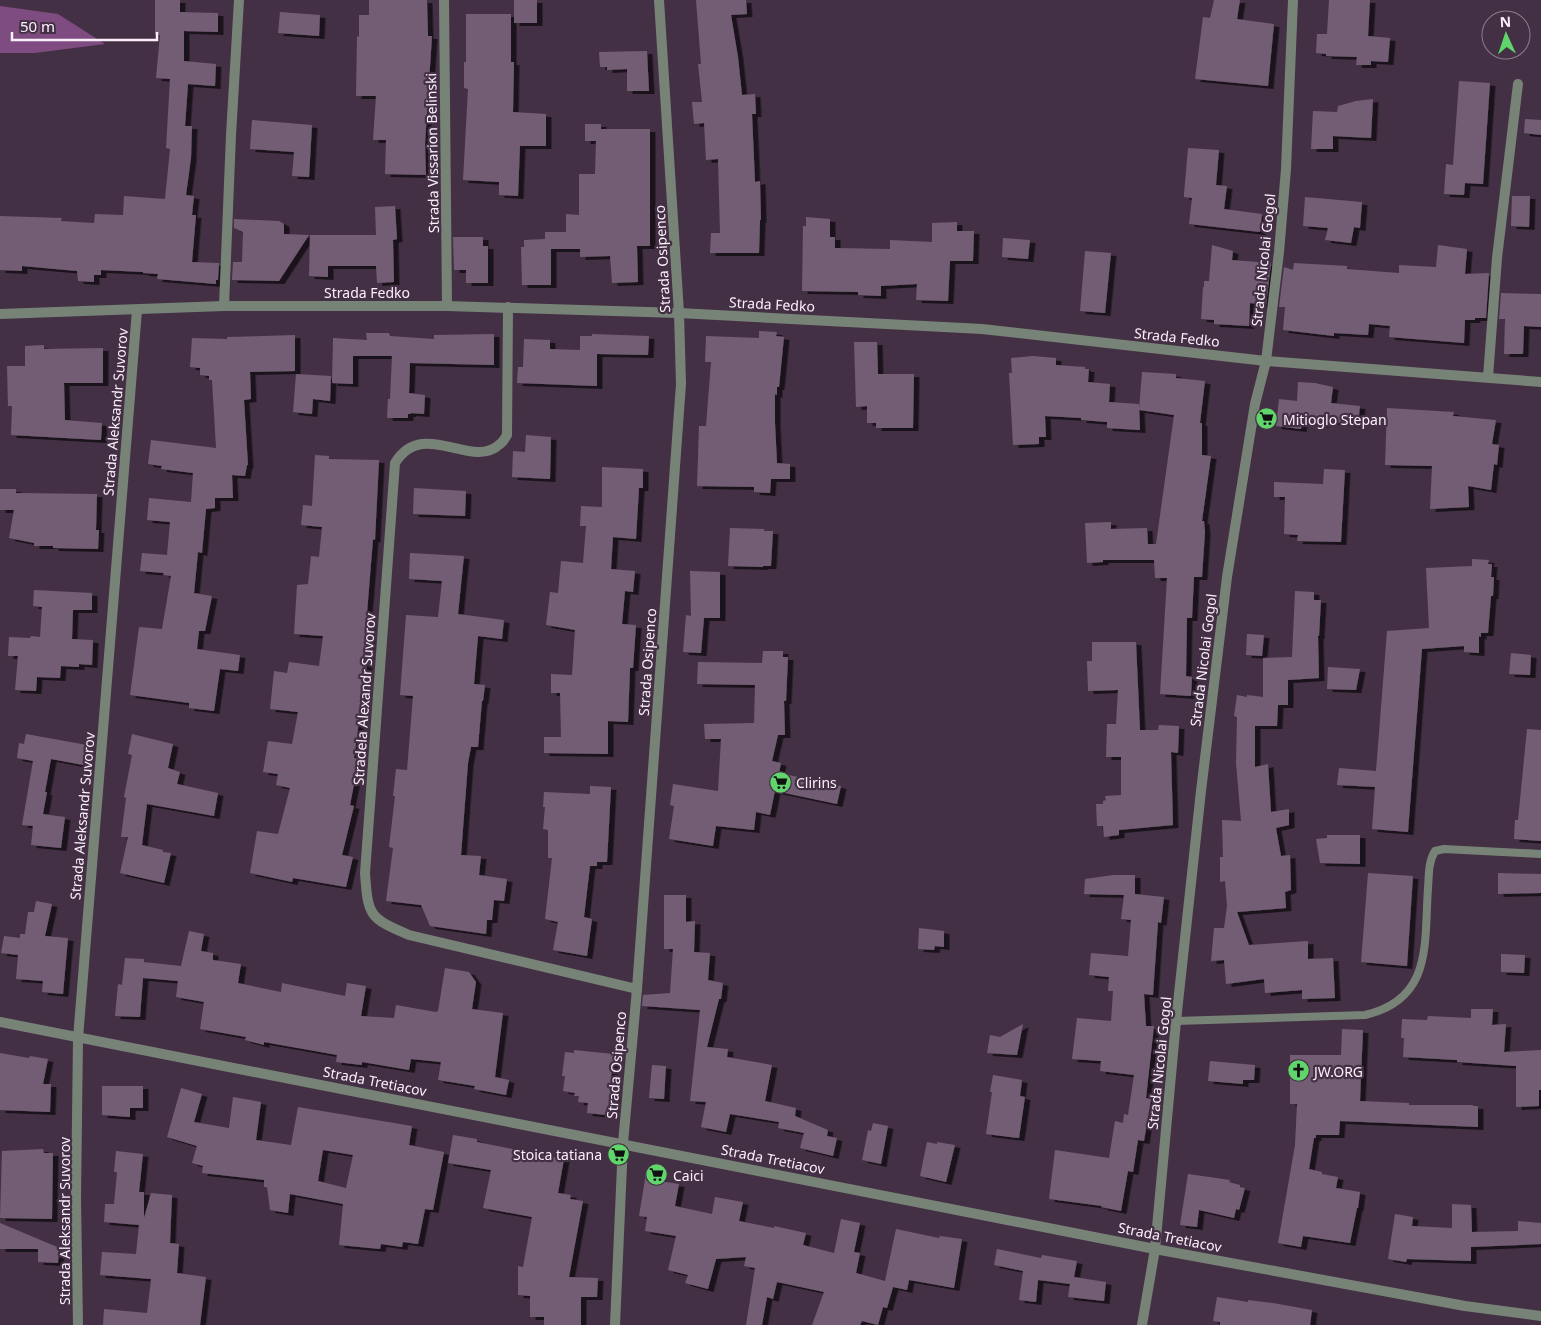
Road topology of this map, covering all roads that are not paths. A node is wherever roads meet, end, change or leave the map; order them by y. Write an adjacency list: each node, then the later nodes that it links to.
1 (239, 0): 6 (street)
2 (444, 0): 7 (street, Strada Vissarion Belinski)
3 (659, 0): 10 (street, Strada Osipenco)
4 (1292, 0): 12 (street, Strada Nicolai Gogol)
5 (1518, 84): 13 (street)
6 (224, 306): 7 (street, Strada Fedko); 9 (street, Strada Fedko)
7 (447, 306): 8 (street, Strada Fedko)
8 (508, 307): 10 (street, Strada Fedko); 16 (street, Stradela Alexandr Suvorov)
9 (137, 310): 11 (street, Strada Fedko); 19 (street, Strada Aleksandr Suvorov)
10 (679, 313): 12 (street, Strada Fedko); 16 (street, Strada Osipenco)
11 (0, 314)
12 (1266, 361): 13 (street, Strada Fedko); 17 (street, Strada Nicolai Gogol)
13 (1488, 377): 14 (street, Strada Fedko)
14 (1541, 382)
15 (1541, 854): 17 (lane)
16 (637, 989): 20 (street, Strada Osipenco)
17 (1176, 1021): 21 (street, Strada Nicolai Gogol)
18 (0, 1022): 19 (street, Strada Tretiacov)
19 (78, 1038): 20 (street, Strada Tretiacov); 23 (street, Strada Aleksandr Suvorov)
20 (623, 1143): 21 (street, Strada Tretiacov); 24 (street, Strada Osipenco)
21 (1155, 1249): 22 (street, Strada Tretiacov); 25 (street, Strada Nicolai Gogol)
22 (1541, 1316)
23 (78, 1325)
24 (615, 1325)
25 (1142, 1325)

